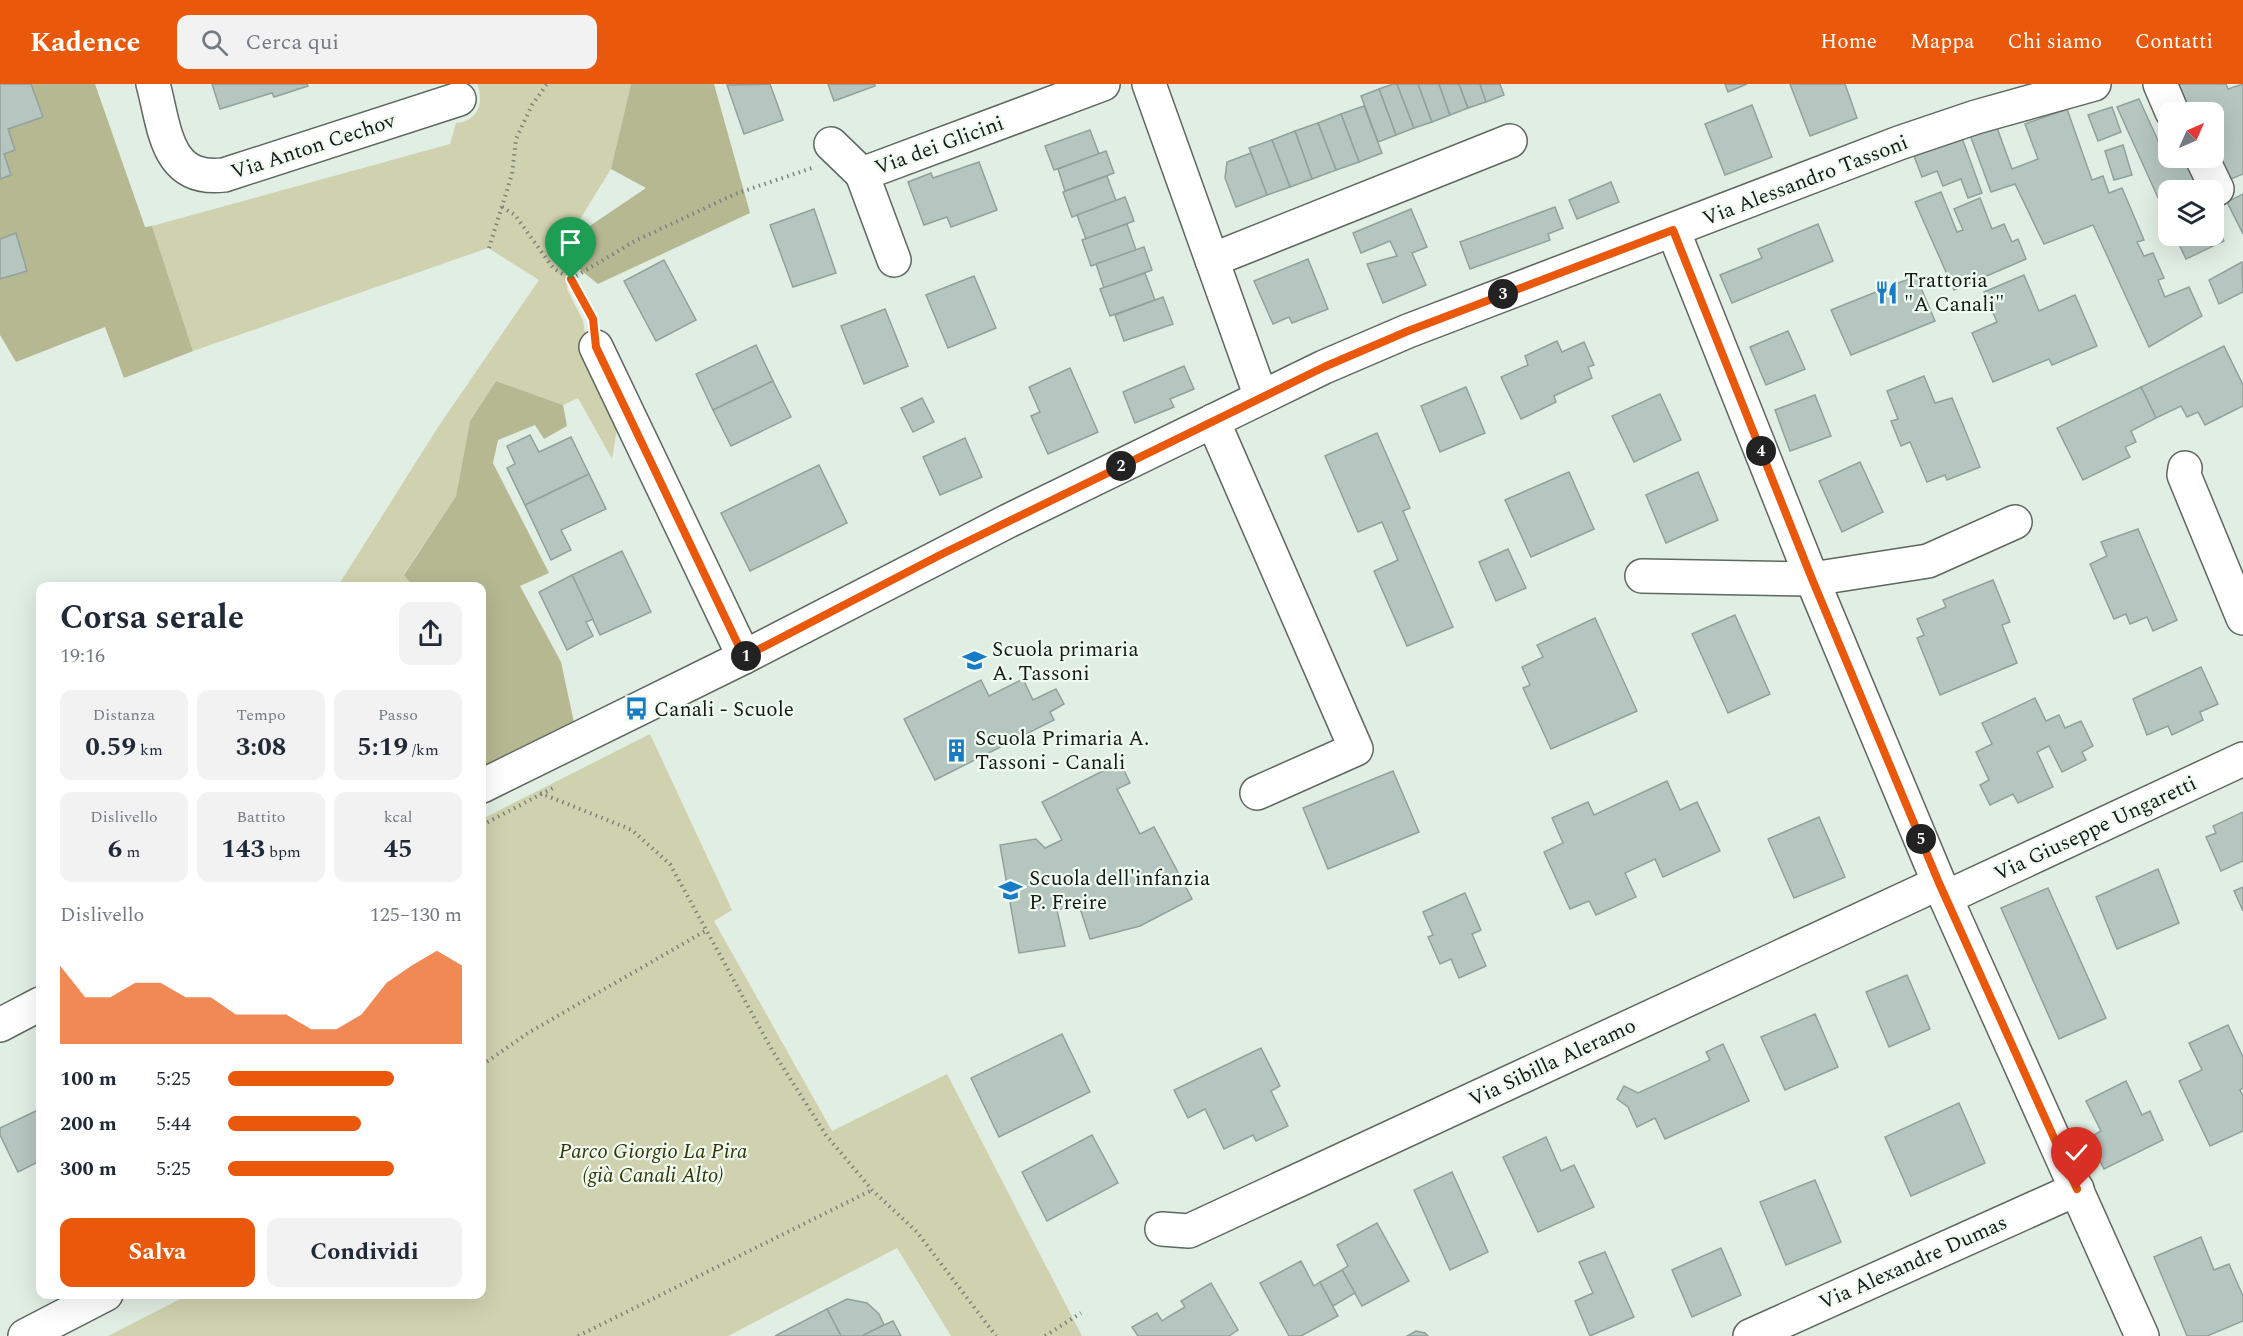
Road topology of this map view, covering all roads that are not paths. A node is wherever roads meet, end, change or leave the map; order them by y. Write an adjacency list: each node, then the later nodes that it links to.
1 (153, 84): 6 (street, Via Anton Cechov)
2 (1103, 84): 10 (street, Via dei Glicini)
3 (1149, 84): 11 (street)
4 (2094, 84): 9 (street, Via Alessandro Tassoni)
5 (2160, 84): 7 (street)
6 (459, 99)
7 (2168, 102)
8 (1510, 141): 11 (street)
9 (1673, 230): 13 (street, Via Alessandro Tassoni); 18 (street)
10 (894, 260)
11 (1212, 260): 13 (street)
12 (596, 347): 20 (street)
13 (1261, 397): 14 (street, Via Alessandro Tassoni)
14 (1213, 420): 20 (street, Via Alessandro Tassoni); 23 (street)
15 (2185, 468): 19 (street)
16 (2015, 522): 18 (street)
17 (1642, 576): 18 (street)
18 (1812, 579): 24 (street)
19 (2243, 618)
20 (744, 657): 22 (street, Via Alessandro Tassoni)
21 (2243, 759): 24 (street, Via Giuseppe Ungaretti)
22 (493, 781)
23 (1257, 793)
24 (1943, 890): 27 (street); 28 (street, Via Sibilla Aleramo)
25 (36, 1006): 26 (street)
26 (0, 1025)
27 (2077, 1189): 31 (street, Via Alexandre Dumas); 32 (street)
28 (1162, 1229)
29 (96, 1299): 30 (street)
30 (25, 1336)
31 (1750, 1336)
32 (2142, 1336)

